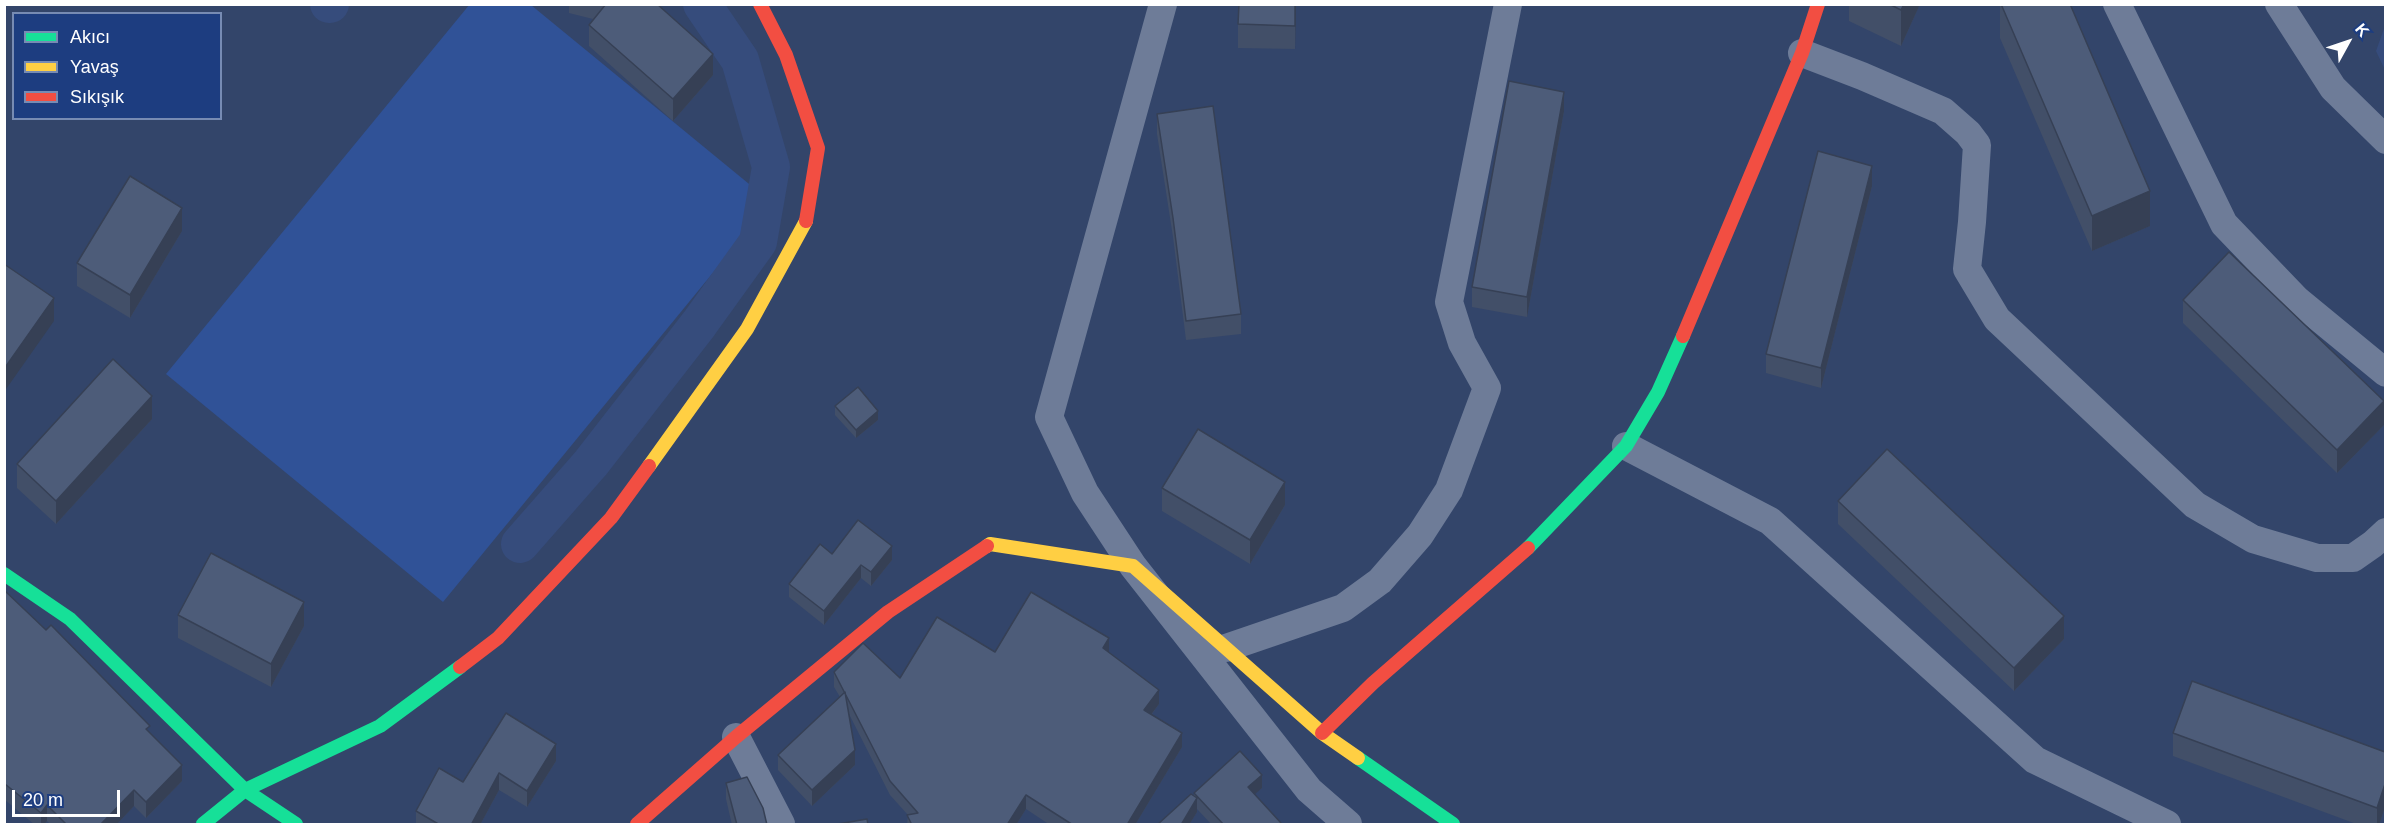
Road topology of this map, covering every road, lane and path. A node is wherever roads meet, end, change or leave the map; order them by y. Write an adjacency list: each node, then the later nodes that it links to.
1 (760, 4): 17 (street)
2 (1163, 4): 12 (street)
3 (1508, 4): 14 (street)
4 (1818, 4): 7 (street)
5 (2117, 4): 9 (street)
6 (2279, 4): 8 (street)
7 (1802, 53): 10 (street); 11 (street)
8 (2385, 140)
9 (2385, 373)
10 (1626, 446): 15 (street); 24 (street)
11 (2385, 532)
12 (1133, 566): 14 (street); 16 (street); 22 (street)
13 (4, 574): 17 (street)
14 (1226, 648): 15 (street)
15 (1322, 733): 23 (street)
16 (736, 737): 20 (street); 21 (street)
17 (245, 790): 18 (street); 19 (street)
18 (203, 825)
19 (296, 825)
20 (637, 825)
21 (781, 825)
22 (1348, 825)
23 (1453, 825)
24 (2167, 825)

